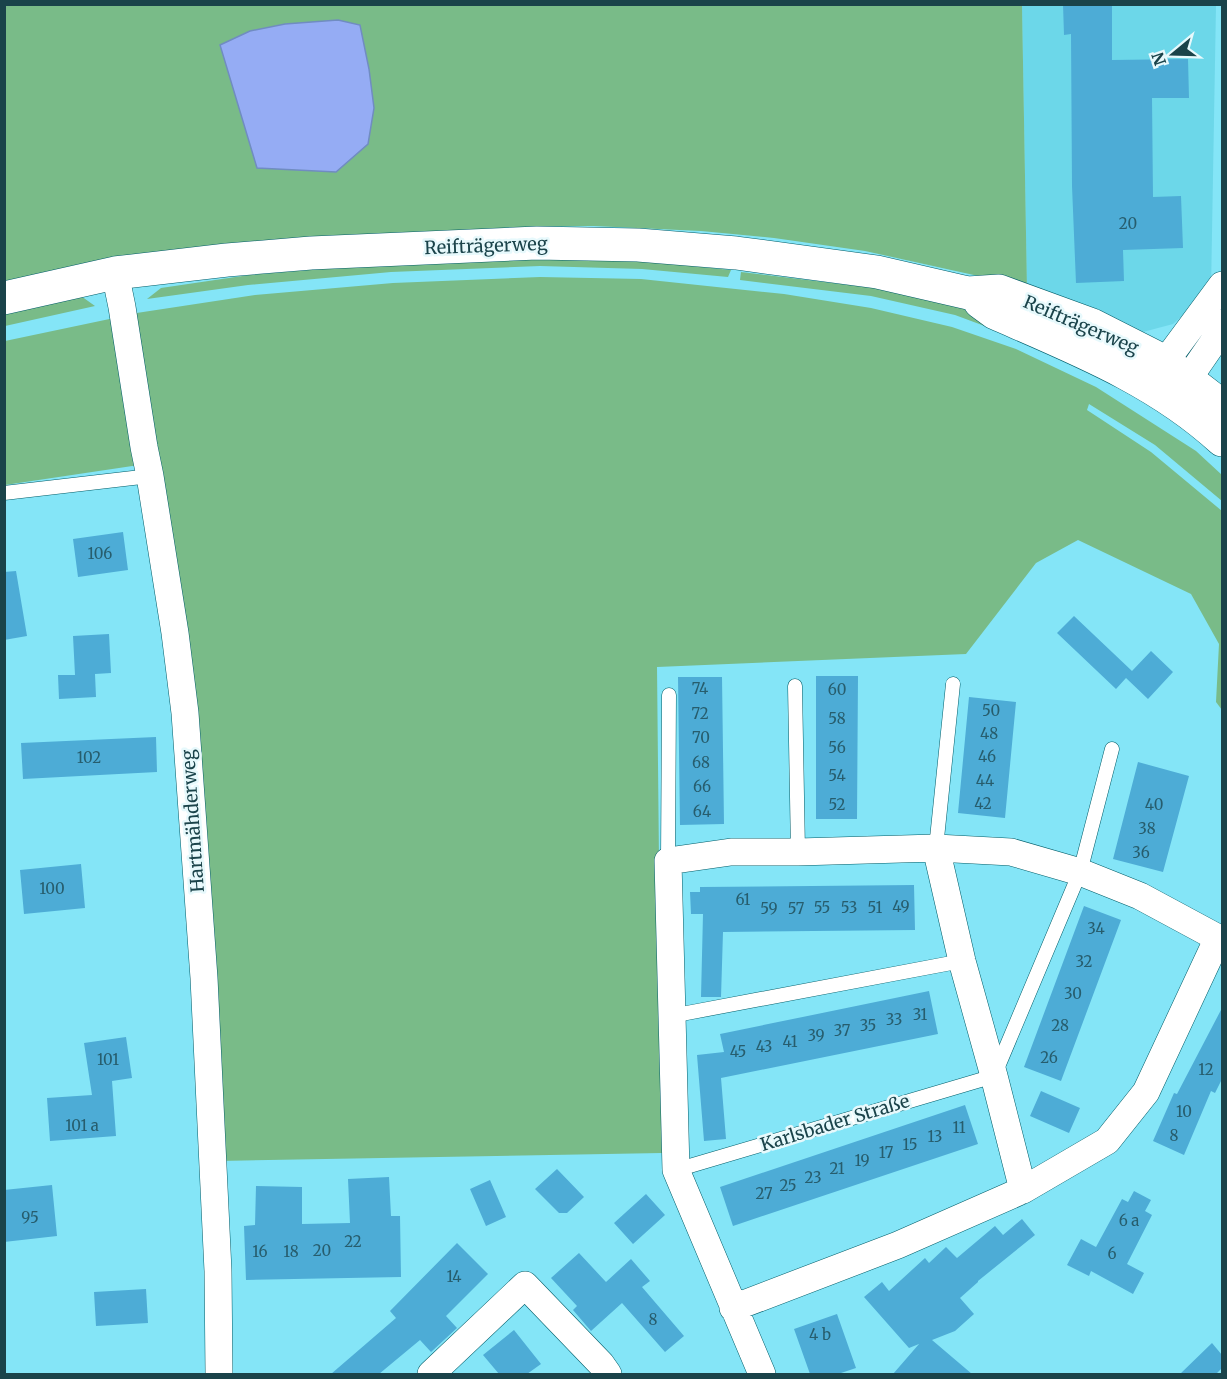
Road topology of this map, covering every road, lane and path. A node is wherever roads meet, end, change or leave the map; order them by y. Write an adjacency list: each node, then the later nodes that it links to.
1 (115, 273): 3 (street, Reifträgerweg); 5 (street, Reifträgerweg); 8 (street, Hartmähderweg)
2 (1222, 285): 5 (street)
3 (4, 298)
4 (1222, 323): 5 (street)
5 (1172, 378): 6 (street, Reifträgerweg); 7 (street, Reifträgerweg)
6 (1222, 406)
7 (1222, 440)
8 (150, 476): 9 (lane); 25 (street, Hartmähderweg)
9 (4, 493)
10 (953, 684): 14 (lane)
11 (795, 686): 15 (lane)
12 (669, 695): 16 (lane)
13 (1112, 749): 17 (lane)
14 (936, 848): 15 (street); 17 (street); 19 (street)
15 (798, 852): 16 (street)
16 (668, 861): 20 (street)
17 (1080, 872): 18 (street); 21 (lane)
18 (1220, 933): 23 (street)
19 (962, 961): 20 (lane); 21 (street)
20 (671, 1016): 22 (street)
21 (994, 1076): 22 (lane, Karlsbader Straße); 23 (street)
22 (676, 1170): 24 (street)
23 (1023, 1190): 24 (street)
24 (733, 1308): 28 (street)
25 (219, 1374)
26 (431, 1374): 27 (street)
27 (608, 1374)
28 (762, 1374)

